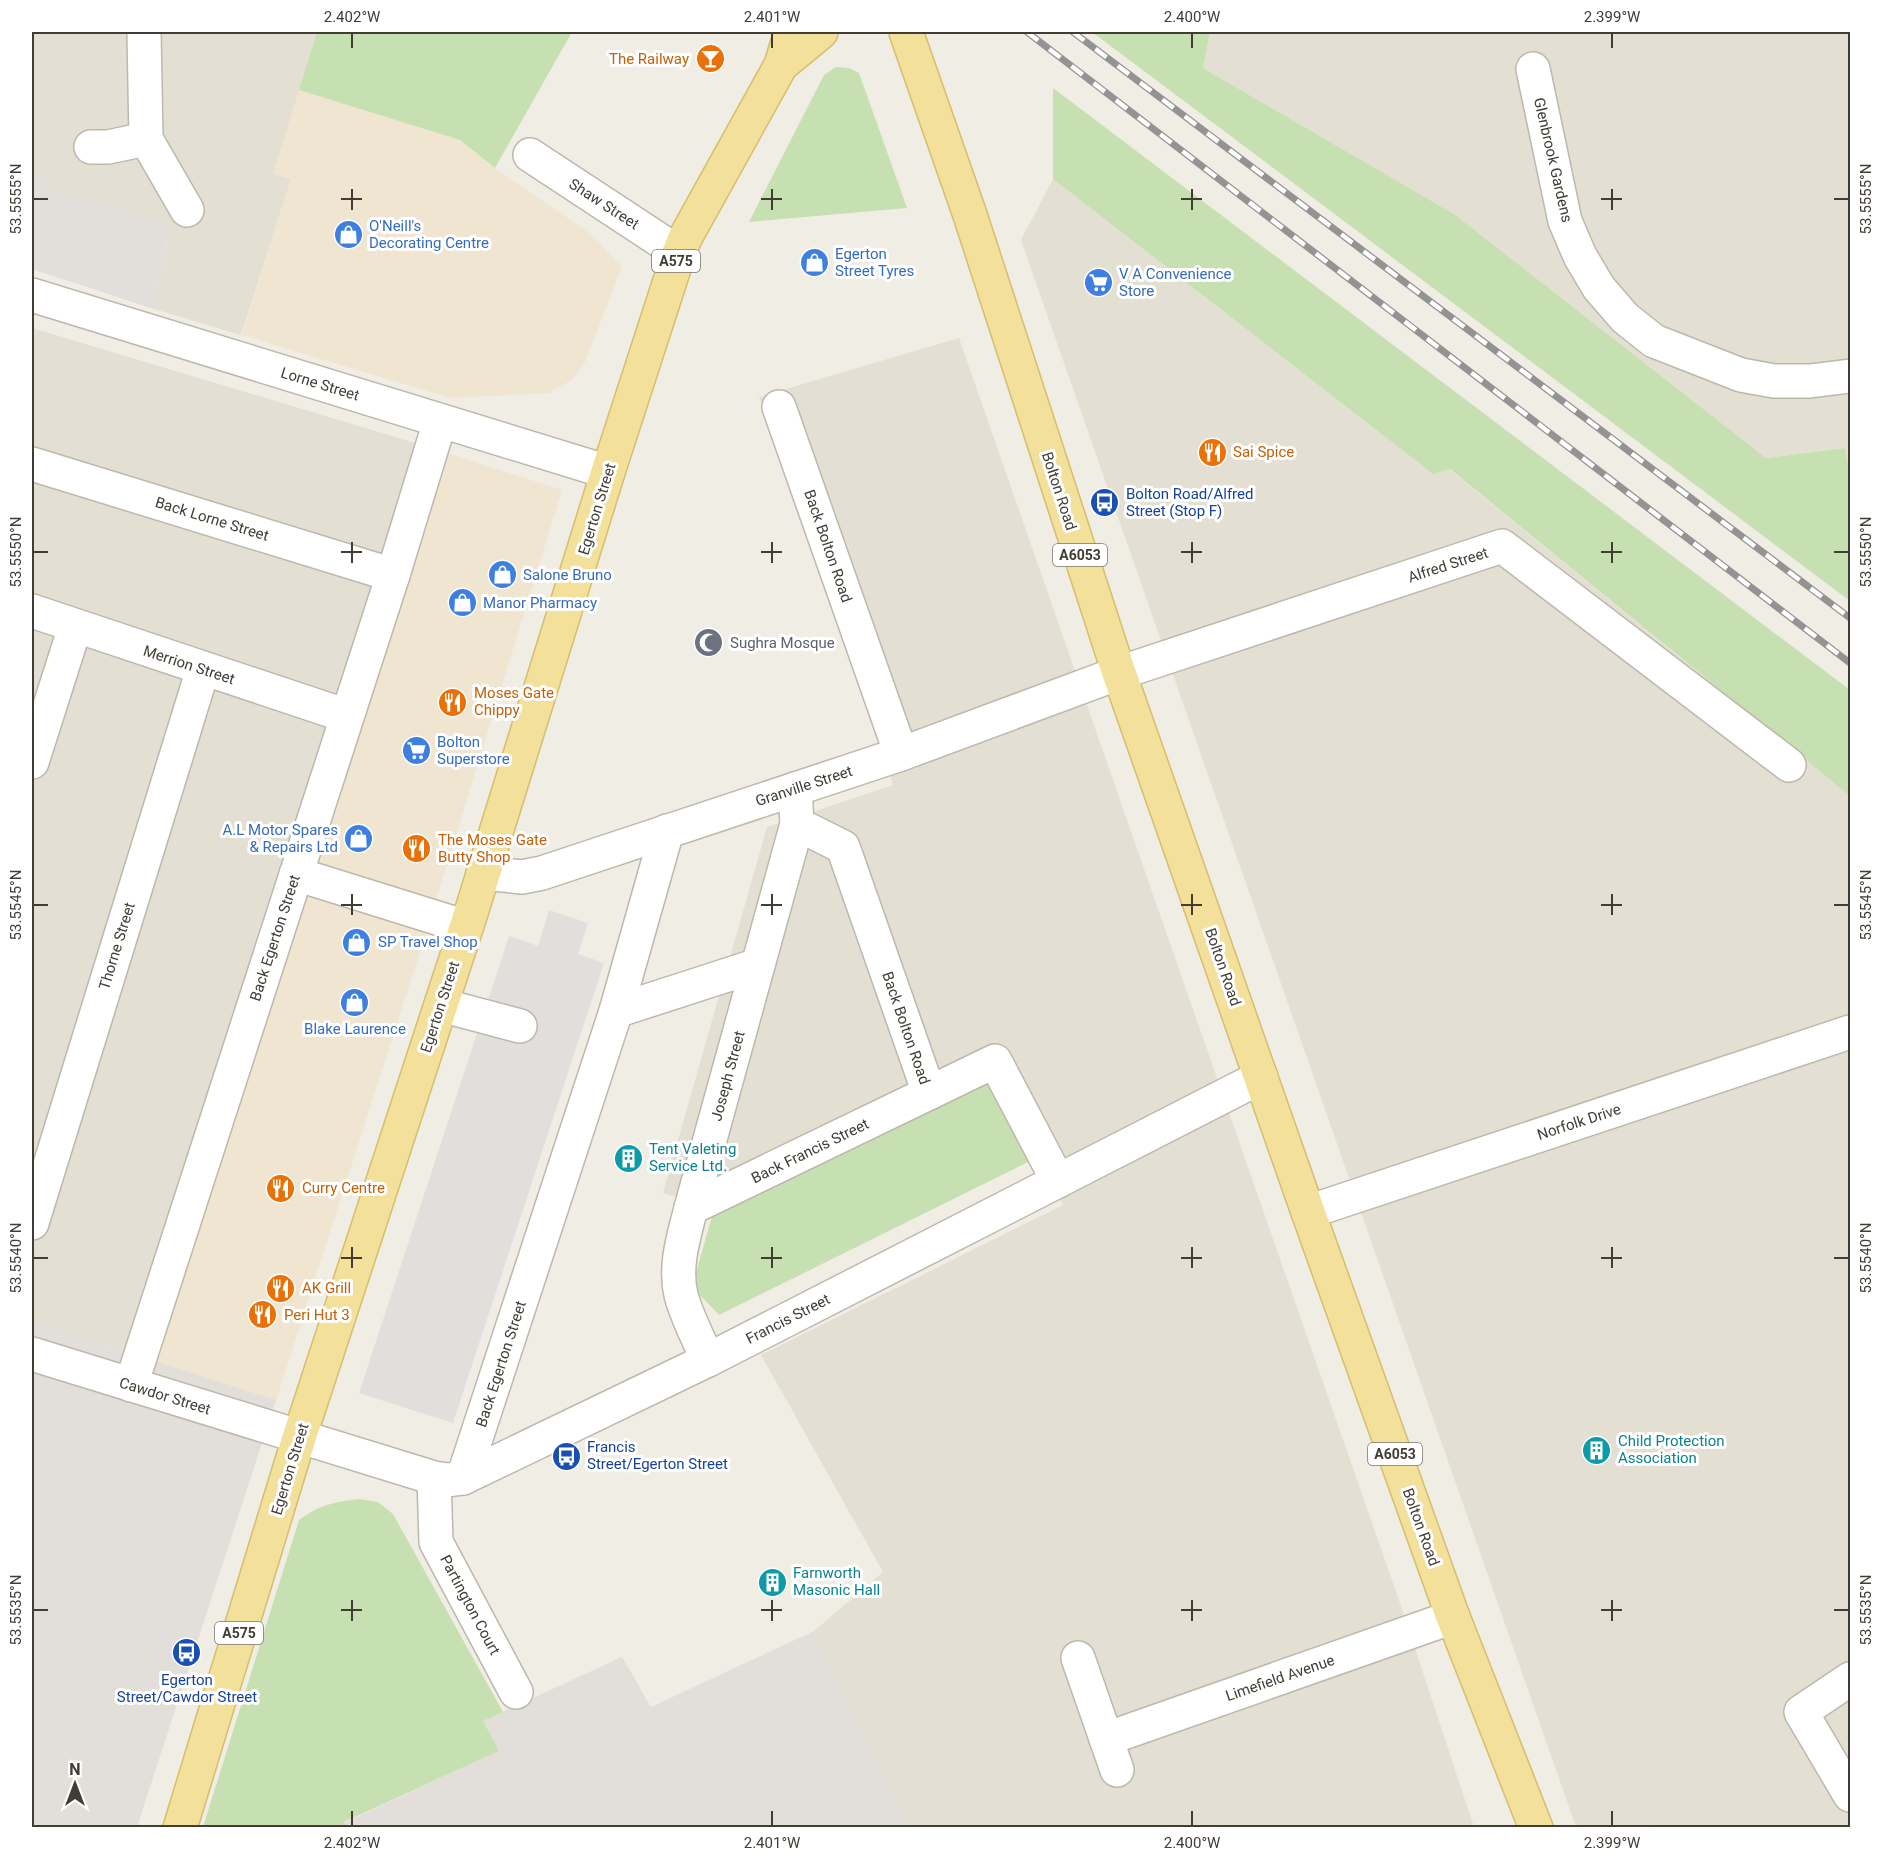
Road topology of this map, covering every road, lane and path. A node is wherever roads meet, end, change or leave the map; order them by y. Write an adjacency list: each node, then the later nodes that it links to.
1 (144, 32): 7 (street)
2 (792, 32): 5 (main road, Egerton Street / A575)
3 (821, 32): 5 (main road, Egerton Street)
4 (906, 32): 22 (main road, Bolton Road / A6053)
5 (781, 65): 11 (main road, Egerton Street / A575)
6 (1533, 69): 13 (street, Glenbrook Gardens)
7 (146, 140): 8 (street); 10 (street)
8 (91, 147)
9 (530, 155): 11 (street, Shaw Street)
10 (187, 210)
11 (679, 253): 17 (main road, Egerton Street / A575)
12 (32, 295): 15 (street, Lorne Street)
13 (1851, 376)
14 (779, 407): 24 (street, Back Bolton Road)
15 (440, 421): 17 (street, Lorne Street); 18 (street, Back Egerton Street)
16 (32, 464): 18 (street, Back Lorne Street)
17 (608, 472): 30 (main road, Egerton Street / A575)
18 (393, 575): 23 (street, Back Egerton Street)
19 (32, 611): 20 (street, Merrion Street)
20 (75, 627): 21 (street, Merrion Street); 25 (street)
21 (203, 669): 23 (street, Merrion Street); 43 (street, Thorne Street)
22 (1119, 673): 24 (street, Granville Street); 26 (street, Alfred Street); 38 (main road, Bolton Road / A6053)
23 (347, 717): 31 (street, Back Egerton Street)
24 (900, 754): 27 (street, Granville Street)
25 (32, 762)
26 (1789, 765)
27 (795, 789): 28 (street, Joseph Street); 29 (street, Granville Street)
28 (797, 824): 33 (street, Joseph Street); 39 (street, Back Bolton Road)
29 (667, 831): 30 (street, Granville Street); 35 (street, Back Egerton Street)
30 (483, 873): 32 (main road, Egerton Street / A575)
31 (296, 874): 32 (street); 46 (street, Back Egerton Street)
32 (466, 927): 34 (main road, Egerton Street / A575)
33 (758, 966): 35 (street); 41 (street, Joseph Street)
34 (441, 1005): 36 (street); 47 (main road, Egerton Street / A575)
35 (616, 1011): 48 (street, Back Egerton Street)
36 (520, 1026)
37 (1851, 1032): 42 (street, Norfolk Drive)
38 (1261, 1077): 40 (street, Francis Street); 42 (main road, Bolton Road / A6053)
39 (930, 1093): 40 (street, Back Bolton Road); 41 (street, Back Francis Street)
40 (1058, 1181): 45 (street, Francis Street)
41 (691, 1208): 45 (street, Joseph Street)
42 (1308, 1212): 49 (main road, Bolton Road / A6053)
43 (32, 1223)
44 (32, 1354): 46 (street, Cawdor Street)
45 (708, 1360): 48 (street, Francis Street)
46 (131, 1385): 47 (street, Cawdor Street)
47 (299, 1438): 48 (street); 56 (main road, Egerton Street / A575)
48 (448, 1478): 52 (street, Partington Court)
49 (1453, 1617): 53 (street, Limefield Avenue); 57 (main road, Bolton Road / A6053)
50 (1078, 1658): 53 (street)
51 (1851, 1679): 55 (street)
52 (516, 1692)
53 (1106, 1738): 54 (street)
54 (1117, 1770)
55 (1851, 1795)
56 (180, 1827)
57 (1536, 1827)

